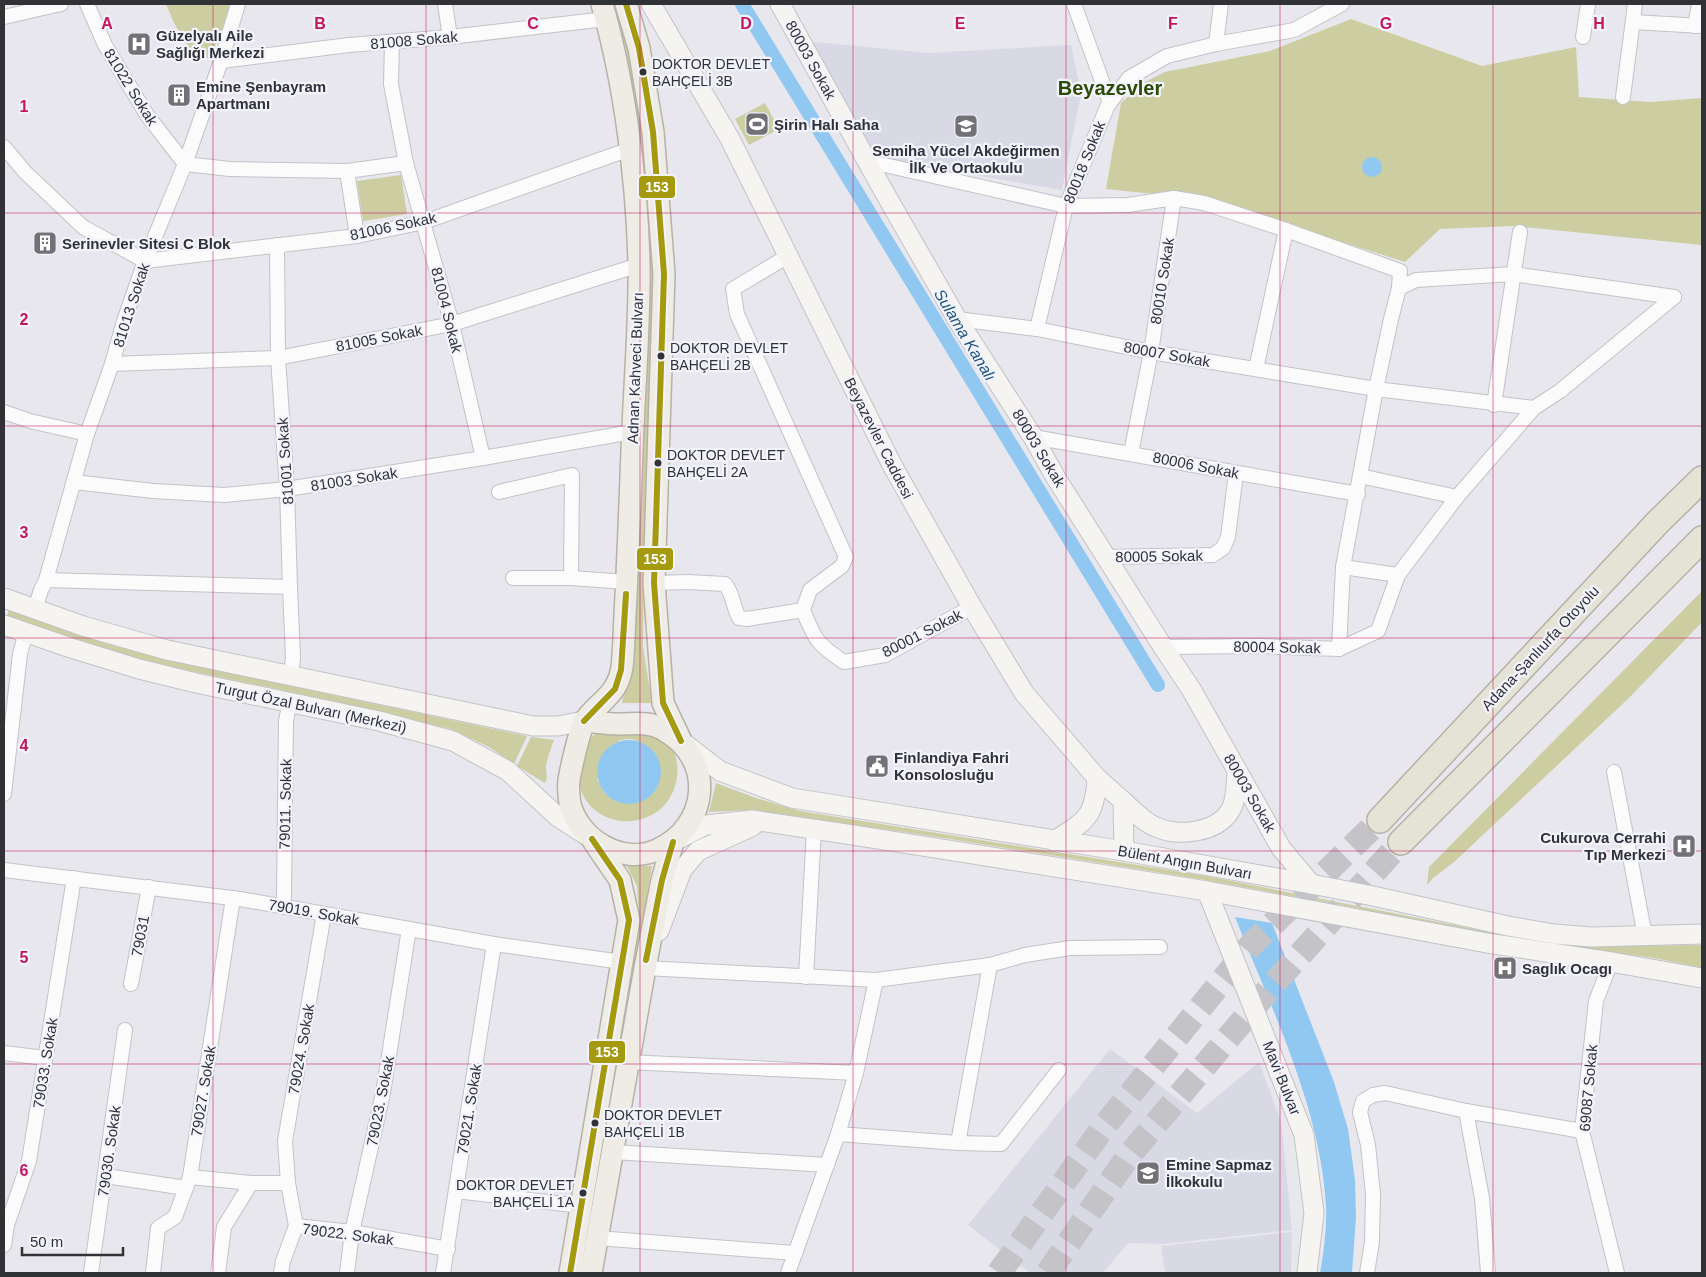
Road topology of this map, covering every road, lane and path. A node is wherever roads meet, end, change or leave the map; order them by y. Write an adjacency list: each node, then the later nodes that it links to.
1 (61, 4): 15 (street)
2 (87, 4): 29 (street, 81022 Sokak)
3 (238, 4): 22 (street, 81013 Sokak)
4 (445, 4): 18 (street)
5 (626, 4): 75 (main road, Adnan Kahveci Bulvarı)
6 (651, 4): 38 (main road, Beyazevler Caddesi)
7 (780, 4): 27 (main road, 80003 Sokak)
8 (1074, 4): 24 (street)
9 (1222, 4): 21 (street)
10 (1342, 4): 21 (street, 80018 Sokak)
11 (1588, 4): 19 (street)
12 (1635, 4): 16 (street)
13 (1698, 4): 17 (street)
14 (604, 11): 18 (street, 81008 Sokak); 26 (main road, Adnan Kahveci Bulvarı)
15 (4, 17)
16 (1632, 22): 17 (street); 23 (street)
17 (1699, 26)
18 (450, 37): 20 (street, 81008 Sokak)
19 (1583, 37)
20 (392, 42): 22 (street, 81008 Sokak); 28 (street, 81004 Sokak)
21 (1216, 44): 24 (street, 80018 Sokak)
22 (221, 61): 29 (street, 81013 Sokak)
23 (1623, 97)
24 (1110, 103): 32 (street, 80018 Sokak)
25 (4, 147): 39 (street)
26 (630, 149): 33 (street, 81006 Sokak); 40 (main road, Adnan Kahveci Bulvarı)
27 (867, 161): 32 (street); 43 (main road, 80003 Sokak)
28 (406, 163): 30 (street); 33 (street, 81004 Sokak)
29 (185, 164): 30 (street); 39 (street, 81013 Sokak)
30 (347, 171): 36 (street)
31 (1174, 198): 32 (street); 34 (street); 46 (street, 80010 Sokak)
32 (1066, 206): 45 (street, 80018 Sokak)
33 (424, 222): 36 (street, 81006 Sokak); 44 (street, 81004 Sokak)
34 (1286, 230): 42 (street); 49 (street)
35 (1520, 232): 41 (street)
36 (357, 236): 37 (street, 81006 Sokak)
37 (277, 246): 39 (street, 81006 Sokak); 47 (street, 81001 Sokak)
38 (788, 256): 78 (main road, Beyazevler Caddesi); 80 (street)
39 (145, 261): 48 (street, 81013 Sokak)
40 (639, 264): 44 (street, 81005 Sokak); 54 (main road, Adnan Kahveci Bulvarı)
41 (1513, 274): 42 (street); 51 (street); 52 (street)
42 (1399, 288): 50 (street, 80004 Sokak)
43 (957, 319): 45 (street, 80007 Sokak); 56 (main road, 80003 Sokak)
44 (452, 324): 47 (street, 81005 Sokak); 58 (street, 81004 Sokak)
45 (1037, 329): 46 (street, 80007 Sokak)
46 (1151, 352): 49 (street, 80007 Sokak); 57 (street, 80010 Sokak)
47 (278, 358): 48 (street, 81005 Sokak); 63 (street, 81001 Sokak)
48 (112, 364): 55 (street, 81013 Sokak)
49 (1256, 369): 50 (street, 80007 Sokak)
50 (1376, 389): 51 (street, 80007 Sokak); 60 (street, 80004 Sokak)
51 (1494, 404): 52 (street, 80007 Sokak)
52 (1534, 408): 66 (street)
53 (4, 412): 55 (street)
54 (632, 432): 58 (street, 81003 Sokak); 74 (main road, Adnan Kahveci Bulvarı)
55 (87, 434): 62 (street, 81013 Sokak)
56 (1033, 437): 57 (street, 80006 Sokak); 68 (main road, 80003 Sokak)
57 (1131, 453): 59 (street, 80006 Sokak)
58 (483, 458): 63 (street, 81003 Sokak)
59 (1236, 473): 65 (street, 80006 Sokak); 68 (street, 80005 Sokak)
60 (1360, 476): 65 (street, 80004 Sokak); 66 (street)
61 (1702, 479): 94 (highway, Adana-Şanlıurfa Otoyolu)
62 (74, 482): 63 (street, 81003 Sokak); 73 (street, 81013 Sokak)
63 (287, 489): 76 (street, 81001 Sokak)
64 (499, 492): 72 (street)
65 (1358, 494): 69 (street, 80004 Sokak)
66 (1457, 497): 70 (street)
67 (1702, 539): 100 (highway)
68 (1106, 557): 83 (main road, 80003 Sokak)
69 (1344, 568): 70 (street); 84 (street, 80004 Sokak)
70 (1398, 575): 84 (street)
71 (513, 578): 72 (street)
72 (572, 578): 74 (street)
73 (46, 580): 76 (street); 79 (street, 81013 Sokak)
74 (627, 582): 87 (main road, Adnan Kahveci Bulvarı)
75 (654, 582): 80 (street); 88 (main road, Adnan Kahveci Bulvarı)
76 (290, 587): 85 (street, 81001 Sokak)
77 (4, 598): 79 (main road, Turgut Özal Bulvarı (Merkezi))
78 (972, 607): 80 (street, 80001 Sokak); 91 (main road, Beyazevler Caddesi)
79 (35, 609): 85 (main road, Turgut Özal Bulvarı (Merkezi))
80 (803, 610)
81 (4, 625): 82 (main road, Turgut Özal Bulvarı (Merkezi))
82 (26, 632): 86 (main road, Turgut Özal Bulvarı (Merkezi)); 92 (street)
83 (1163, 647): 84 (street, 80004 Sokak); 89 (main road, 80003 Sokak)
84 (1340, 649)
85 (290, 676): 87 (main road, Turgut Özal Bulvarı (Merkezi))
86 (290, 701): 97 (main road, Turgut Özal Bulvarı (Merkezi)); 108 (street, 79011. Sokak)
87 (584, 721): 88 (main road); 97 (main road)
88 (681, 741): 98 (main road, Bülent Angın Bulvarı); 99 (main road)
89 (1237, 770): 93 (main road, Beyazevler Caddesi); 104 (main road, 80003 Sokak)
90 (1614, 772): 112 (street)
91 (1097, 778): 93 (main road, Beyazevler Caddesi); 98 (main road)
92 (4, 794)
93 (1122, 801): 101 (main road)
94 (1380, 820)
95 (763, 822): 96 (main road, Bülent Angın Bulvarı); 99 (main road, Bülent Angın Bulvarı); 118 (main road)
96 (814, 829): 106 (main road, Bülent Angın Bulvarı); 119 (street)
97 (592, 839): 99 (main road); 115 (main road)
98 (1054, 841): 101 (main road, Bülent Angın Bulvarı)
99 (673, 842): 118 (main road)
100 (1401, 842)
101 (1124, 852): 104 (main road, Bülent Angın Bulvarı)
102 (4, 870): 103 (street, 79019. Sokak)
103 (74, 878): 105 (street, 79019. Sokak); 125 (street, 79033. Sokak)
104 (1311, 884): 112 (main road, Bülent Angın Bulvarı)
105 (149, 887): 107 (street, 79019. Sokak); 122 (street, 79031)
106 (1207, 891): 116 (main road, Bülent Angın Bulvarı); 157 (main road, Mavi Bulvar)
107 (233, 898): 108 (street, 79019. Sokak); 136 (street, 79027. Sokak)
108 (282, 906): 109 (street, 79019. Sokak)
109 (324, 914): 110 (street, 79019. Sokak); 138 (street, 79024. Sokak)
110 (409, 929): 113 (street, 79019. Sokak); 143 (street, 79023. Sokak)
111 (1702, 934): 112 (main road, Bülent Angın Bulvarı)
112 (1645, 936)
113 (494, 944): 115 (street, 79019. Sokak); 139 (street, 79021. Sokak)
114 (1160, 947): 117 (street)
115 (622, 962): 140 (main road)
116 (1611, 962): 120 (main road, Bülent Angın Bulvarı); 130 (street, 69087 Sokak)
117 (990, 965): 121 (street); 132 (street)
118 (645, 968): 119 (street); 126 (main road)
119 (806, 976): 121 (street)
120 (1702, 978)
121 (876, 980): 128 (street)
122 (131, 984)
123 (125, 1030): 135 (street, 79030. Sokak)
124 (4, 1053): 125 (street)
125 (45, 1058): 141 (street, 79033. Sokak)
126 (627, 1062): 128 (street); 133 (main road)
127 (1059, 1070): 132 (street)
128 (856, 1072): 131 (street)
129 (1466, 1111): 130 (street); 158 (street); 159 (street)
130 (1582, 1131): 160 (street, 69087 Sokak)
131 (838, 1134): 132 (street); 134 (street)
132 (958, 1143)
133 (613, 1152): 134 (street); 144 (main road)
134 (827, 1165): 147 (street)
135 (106, 1176): 136 (street); 148 (street, 79030. Sokak)
136 (188, 1182): 137 (street); 149 (street, 79027. Sokak)
137 (251, 1183): 138 (street); 150 (street)
138 (288, 1184): 142 (street, 79024. Sokak)
139 (456, 1191): 140 (street); 146 (street, 79021. Sokak)
140 (581, 1206): 154 (main road)
141 (5, 1225): 145 (street, 79033. Sokak)
142 (296, 1226): 143 (street, 79022. Sokak); 151 (street, 79022. Sokak)
143 (352, 1232): 146 (street, 79022. Sokak); 152 (street, 79023. Sokak)
144 (597, 1238): 147 (street); 155 (main road)
145 (4, 1245)
146 (448, 1249): 153 (street, 79021. Sokak)
147 (795, 1253): 156 (street)
148 (91, 1273)
149 (153, 1273)
150 (218, 1273)
151 (281, 1273)
152 (347, 1273)
153 (443, 1273)
154 (570, 1273)
155 (591, 1273)
156 (788, 1273)
157 (1307, 1273)
158 (1367, 1273)
159 (1488, 1273)
160 (1618, 1273)

